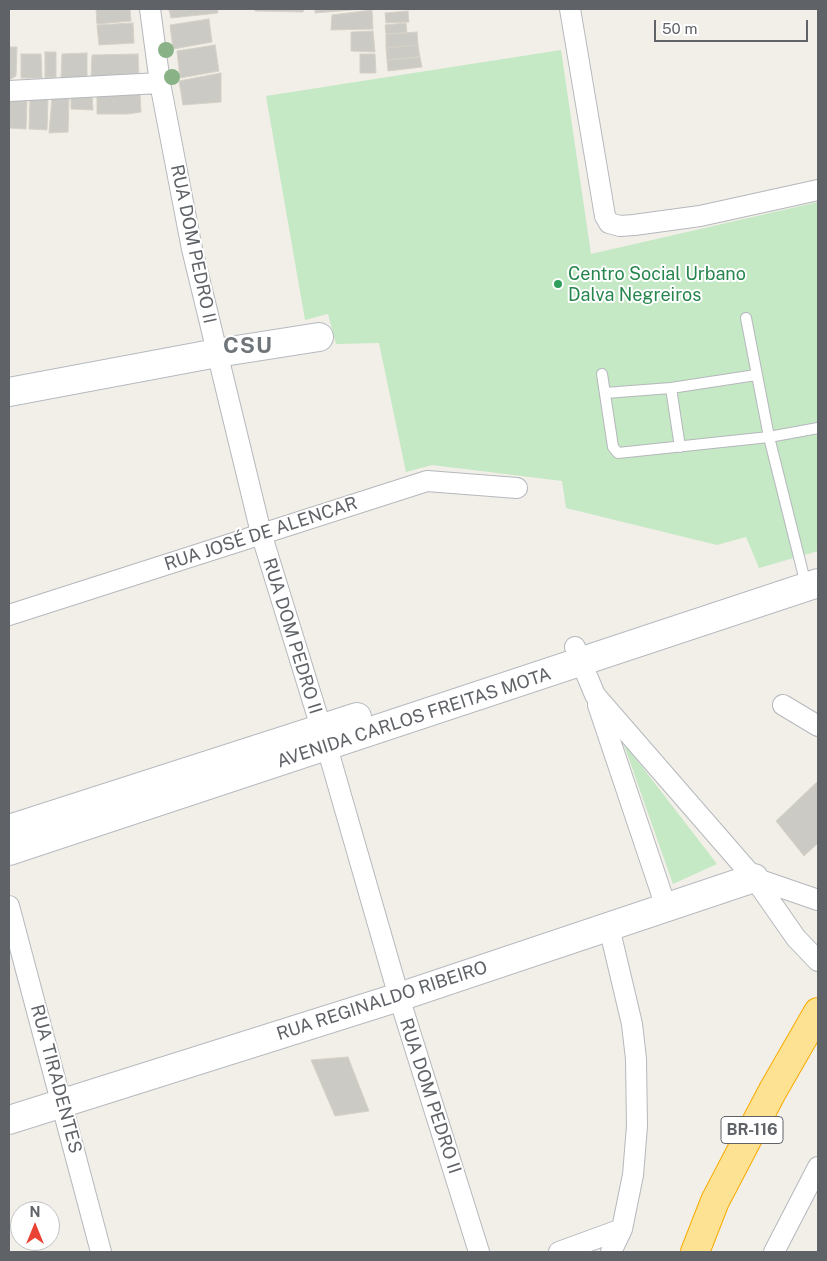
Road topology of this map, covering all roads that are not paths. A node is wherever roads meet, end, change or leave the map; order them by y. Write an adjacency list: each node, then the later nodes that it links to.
1 (150, 9): 3 (street, RUA DOM PEDRO II)
2 (570, 9): 5 (street)
3 (160, 83): 4 (street); 8 (street, RUA DOM PEDRO II)
4 (9, 91)
5 (818, 190)
6 (746, 318): 10 (lane)
7 (319, 337): 8 (street)
8 (216, 353): 12 (street); 18 (street, RUA DOM PEDRO II)
9 (602, 374): 13 (lane)
10 (756, 375): 11 (lane); 15 (lane)
11 (671, 388): 13 (lane); 16 (lane)
12 (9, 392)
13 (605, 393): 16 (lane)
14 (818, 428): 15 (lane)
15 (768, 437): 16 (lane); 19 (lane)
16 (680, 447)
17 (517, 488): 18 (street, RUA JOSÉ DE ALENCAR)
18 (260, 533): 20 (street, RUA JOSÉ DE ALENCAR); 25 (street, RUA DOM PEDRO II)
19 (811, 575): 21 (street, AVENIDA CARLOS FREITAS MOTA)
20 (9, 615)
21 (578, 655): 22 (street); 25 (street, AVENIDA CARLOS FREITAS MOTA)
22 (595, 694): 28 (street); 31 (street)
23 (783, 706): 24 (street)
24 (818, 726)
25 (324, 737): 26 (street, AVENIDA CARLOS FREITAS MOTA); 27 (street, AVENIDA CARLOS FREITAS MOTA); 34 (street, RUA DOM PEDRO II)
26 (9, 829)
27 (9, 851)
28 (754, 878): 29 (street); 31 (street, RUA REGINALDO RIBEIRO); 33 (street)
29 (818, 900)
30 (9, 906): 36 (street, RUA TIRADENTES)
31 (666, 907): 32 (street, RUA REGINALDO RIBEIRO)
32 (609, 927): 34 (street, RUA REGINALDO RIBEIRO); 39 (street)
33 (818, 961)
34 (399, 997): 36 (street, RUA REGINALDO RIBEIRO); 41 (street, RUA DOM PEDRO II)
35 (818, 1012): 44 (highway, BR-116)
36 (62, 1104): 37 (street, RUA REGINALDO RIBEIRO); 40 (street, RUA TIRADENTES)
37 (9, 1120)
38 (818, 1166): 45 (street)
39 (622, 1229): 42 (street); 43 (street)
40 (101, 1252)
41 (479, 1252)
42 (559, 1252)
43 (611, 1252)
44 (695, 1252)
45 (774, 1252)

